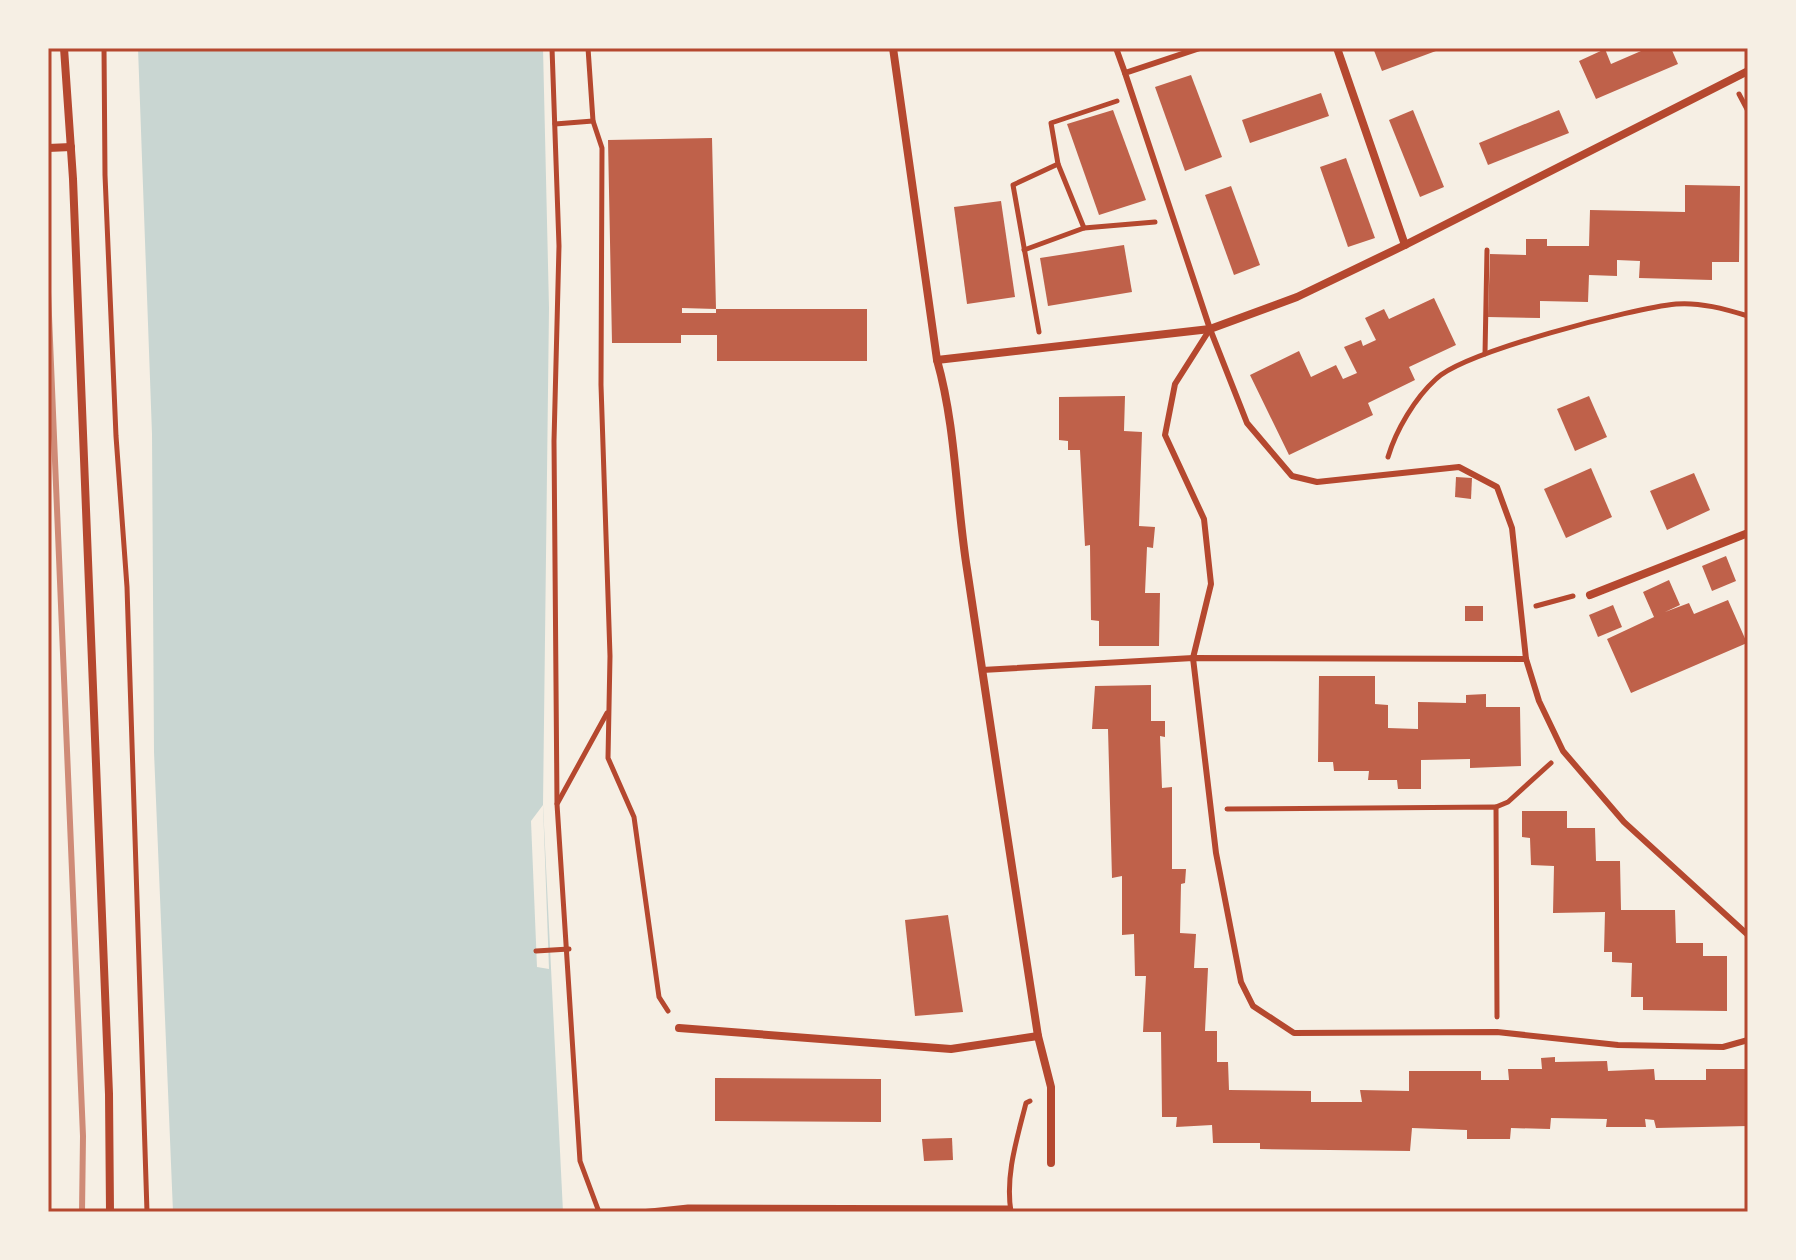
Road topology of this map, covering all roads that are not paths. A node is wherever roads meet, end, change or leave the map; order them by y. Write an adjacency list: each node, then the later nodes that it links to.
1 (64, 48): 8 (street)
2 (893, 48): 12 (street)
3 (1116, 48): 7 (lane)
4 (1200, 48): 7 (lane)
5 (1337, 48): 10 (street)
6 (1748, 71): 10 (street)
7 (1125, 73): 11 (lane)
8 (71, 147): 9 (street); 23 (street)
9 (48, 148)
10 (1405, 245): 11 (street)
11 (1210, 329): 12 (street); 15 (lane); 16 (lane)
12 (937, 360): 17 (street)
13 (1748, 533): 14 (street)
14 (1590, 595)
15 (1193, 658): 16 (lane); 17 (lane); 21 (lane)
16 (1526, 659): 18 (lane)
17 (982, 670): 20 (street)
18 (1748, 935)
19 (679, 1028): 20 (street)
20 (1038, 1036): 22 (street)
21 (1748, 1040)
22 (1051, 1163)
23 (110, 1212)

